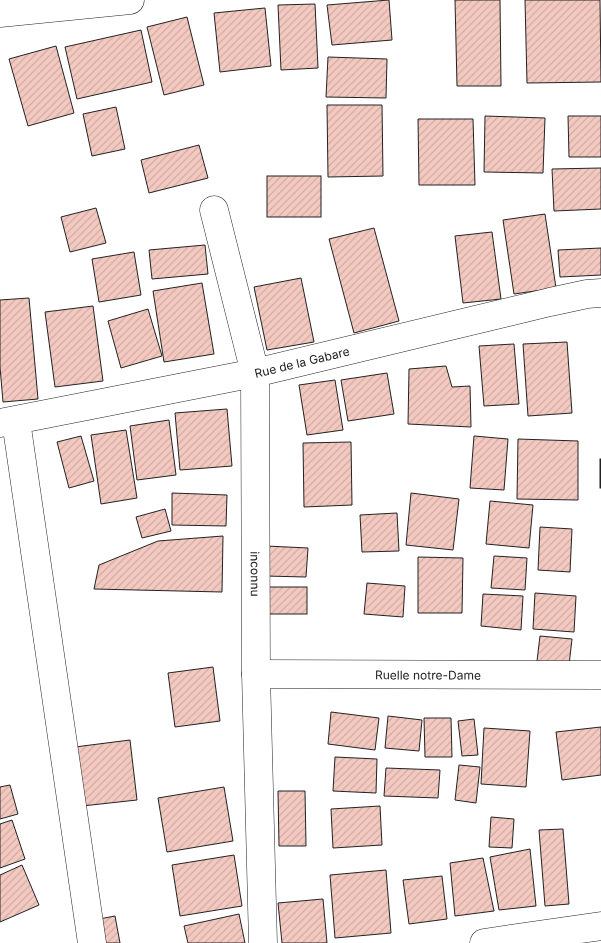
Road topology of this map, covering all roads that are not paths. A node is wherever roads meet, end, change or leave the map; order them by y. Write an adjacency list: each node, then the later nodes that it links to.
1 (130, 0): 2 (street)
2 (0, 13)
3 (214, 210): 5 (street, inconnu)
4 (601, 293): 5 (street, Rue de la Gabare)
5 (255, 373): 6 (street, Rue de la Gabare); 7 (street, inconnu)
6 (8, 422): 10 (street)
7 (256, 674): 8 (street, Ruelle notre-Dame); 11 (street, inconnu)
8 (601, 674)
9 (601, 926): 12 (street)
10 (92, 943)
11 (263, 943)
12 (484, 943)

